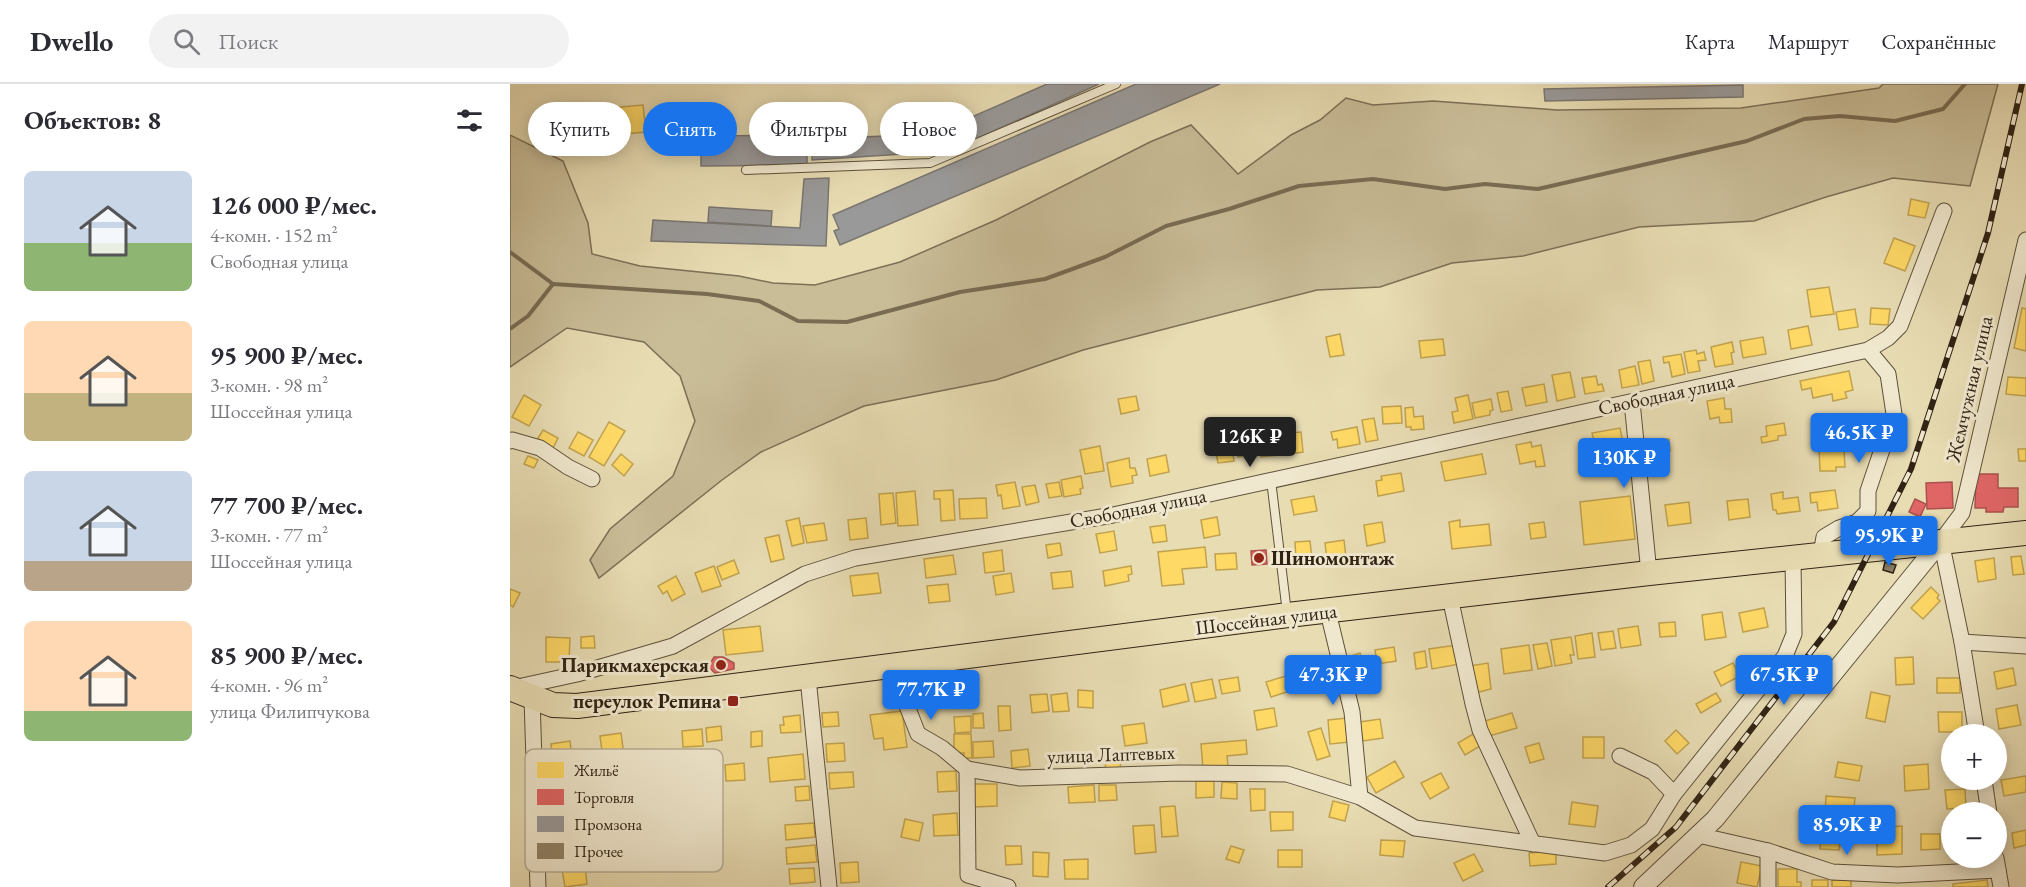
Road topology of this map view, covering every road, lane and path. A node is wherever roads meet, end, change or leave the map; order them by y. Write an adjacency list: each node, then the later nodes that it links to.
1 (1116, 84): 2 (lane)
2 (746, 170)
3 (1944, 212): 5 (street, Свободная улица)
4 (2026, 240): 11 (street, Жемчужная улица)
5 (1868, 350): 6 (street, Свободная улица); 12 (street)
6 (1632, 402): 9 (street, Свободная улица); 14 (street)
7 (510, 441): 8 (street)
8 (592, 479)
9 (1271, 480): 17 (lane); 22 (street, Свободная улица)
10 (2026, 533): 11 (main road, Шоссейная улица)
11 (1941, 541): 12 (main road, Шоссейная улица); 18 (street); 29 (street)
12 (1821, 555): 13 (main road, Шоссейная улица)
13 (1793, 558): 14 (main road, Шоссейная улица); 27 (street, улица Лаптевых)
14 (1649, 573): 15 (main road, Шоссейная улица)
15 (1450, 597): 16 (main road, Шоссейная улица); 30 (street)
16 (1328, 612): 17 (main road, Шоссейная улица); 28 (street)
17 (1288, 615): 20 (main road, Шоссейная улица)
18 (1962, 642): 19 (street); 23 (street)
19 (2026, 646)
20 (902, 664): 21 (main road, Шоссейная улица); 25 (street)
21 (808, 678): 22 (main road, Шоссейная улица); 36 (street)
22 (516, 691): 26 (street)
23 (1975, 724)
24 (1620, 756): 27 (street)
25 (967, 769): 28 (street, улица Лаптевых); 37 (street)
26 (525, 771)
27 (1674, 794): 30 (street, улица Лаптевых)
28 (1360, 796): 30 (street, улица Лаптевых)
29 (1698, 835): 31 (street); 38 (street)
30 (1533, 844)
31 (1768, 851): 32 (street); 39 (street)
32 (1961, 868)
33 (1998, 868): 40 (street)
34 (536, 872): 35 (street)
35 (538, 887)
36 (829, 887)
37 (1008, 887)
38 (1643, 887)
39 (1768, 887)
40 (2001, 887)

